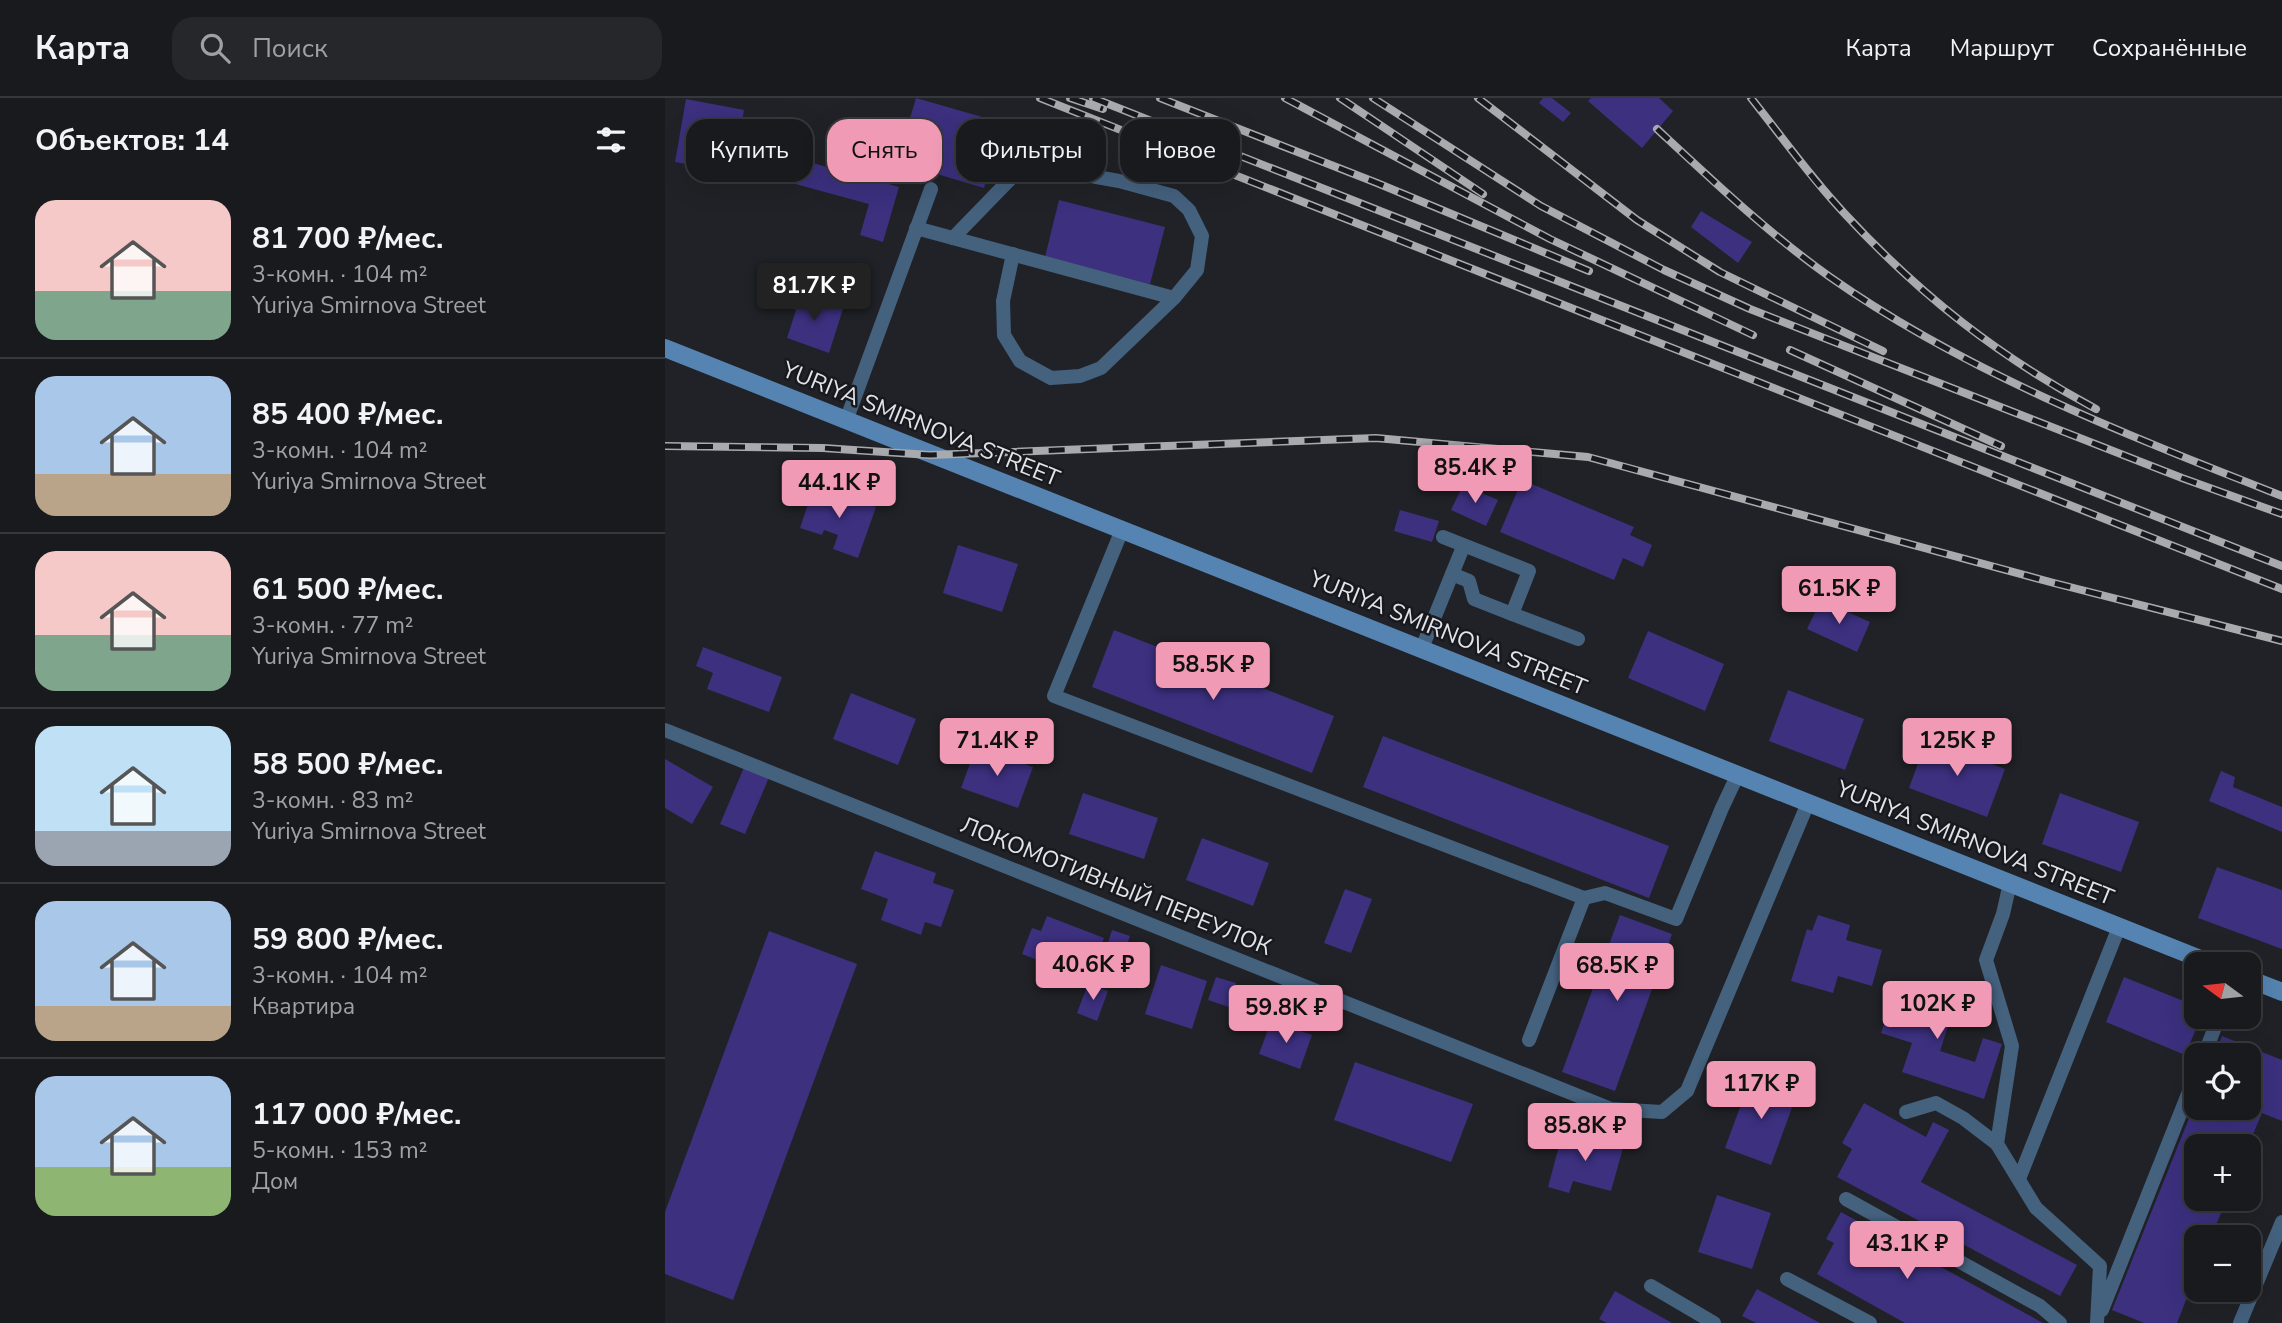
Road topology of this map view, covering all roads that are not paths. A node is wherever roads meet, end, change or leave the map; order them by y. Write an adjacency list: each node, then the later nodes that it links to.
1 (931, 189): 2 (lane)
2 (916, 228): 3 (lane); 7 (lane)
3 (953, 238): 4 (lane); 5 (lane)
4 (1013, 254): 5 (lane); 5 (lane)
5 (1174, 298)
6 (665, 348): 7 (main road, YURIYA SMIRNOVA STREET)
7 (846, 421): 8 (main road, YURIYA SMIRNOVA STREET)
8 (1122, 530): 14 (main road, YURIYA SMIRNOVA STREET); 19 (lane)
9 (1443, 537): 10 (lane)
10 (1463, 547): 11 (lane); 12 (lane)
11 (1452, 574): 12 (lane); 14 (lane)
12 (1512, 614): 13 (lane)
13 (1578, 639)
14 (1422, 649): 16 (main road, YURIYA SMIRNOVA STREET)
15 (665, 730): 17 (lane, ЛОКОМОТИВНЫЙ ПЕРЕУЛОК)
16 (1738, 775): 17 (main road, YURIYA SMIRNOVA STREET); 19 (lane)
17 (1808, 803): 18 (main road, YURIYA SMIRNOVA STREET)
18 (2010, 883): 20 (main road, YURIYA SMIRNOVA STREET); 27 (lane)
19 (1584, 898): 24 (lane)
20 (2119, 927): 21 (main road, YURIYA SMIRNOVA STREET); 28 (lane)
21 (2184, 953)
22 (2261, 984): 23 (main road)
23 (2282, 992)
24 (1529, 1040)
25 (2184, 1104): 36 (lane)
26 (1906, 1112): 27 (lane)
27 (1997, 1144): 28 (lane)
28 (2019, 1179): 36 (lane)
29 (1846, 1199): 35 (lane)
30 (2282, 1222): 37 (lane)
31 (1787, 1279): 34 (lane)
32 (1651, 1286): 33 (lane)
33 (1714, 1323)
34 (1870, 1323)
35 (2060, 1323)
36 (2097, 1323)
37 (2240, 1323)

